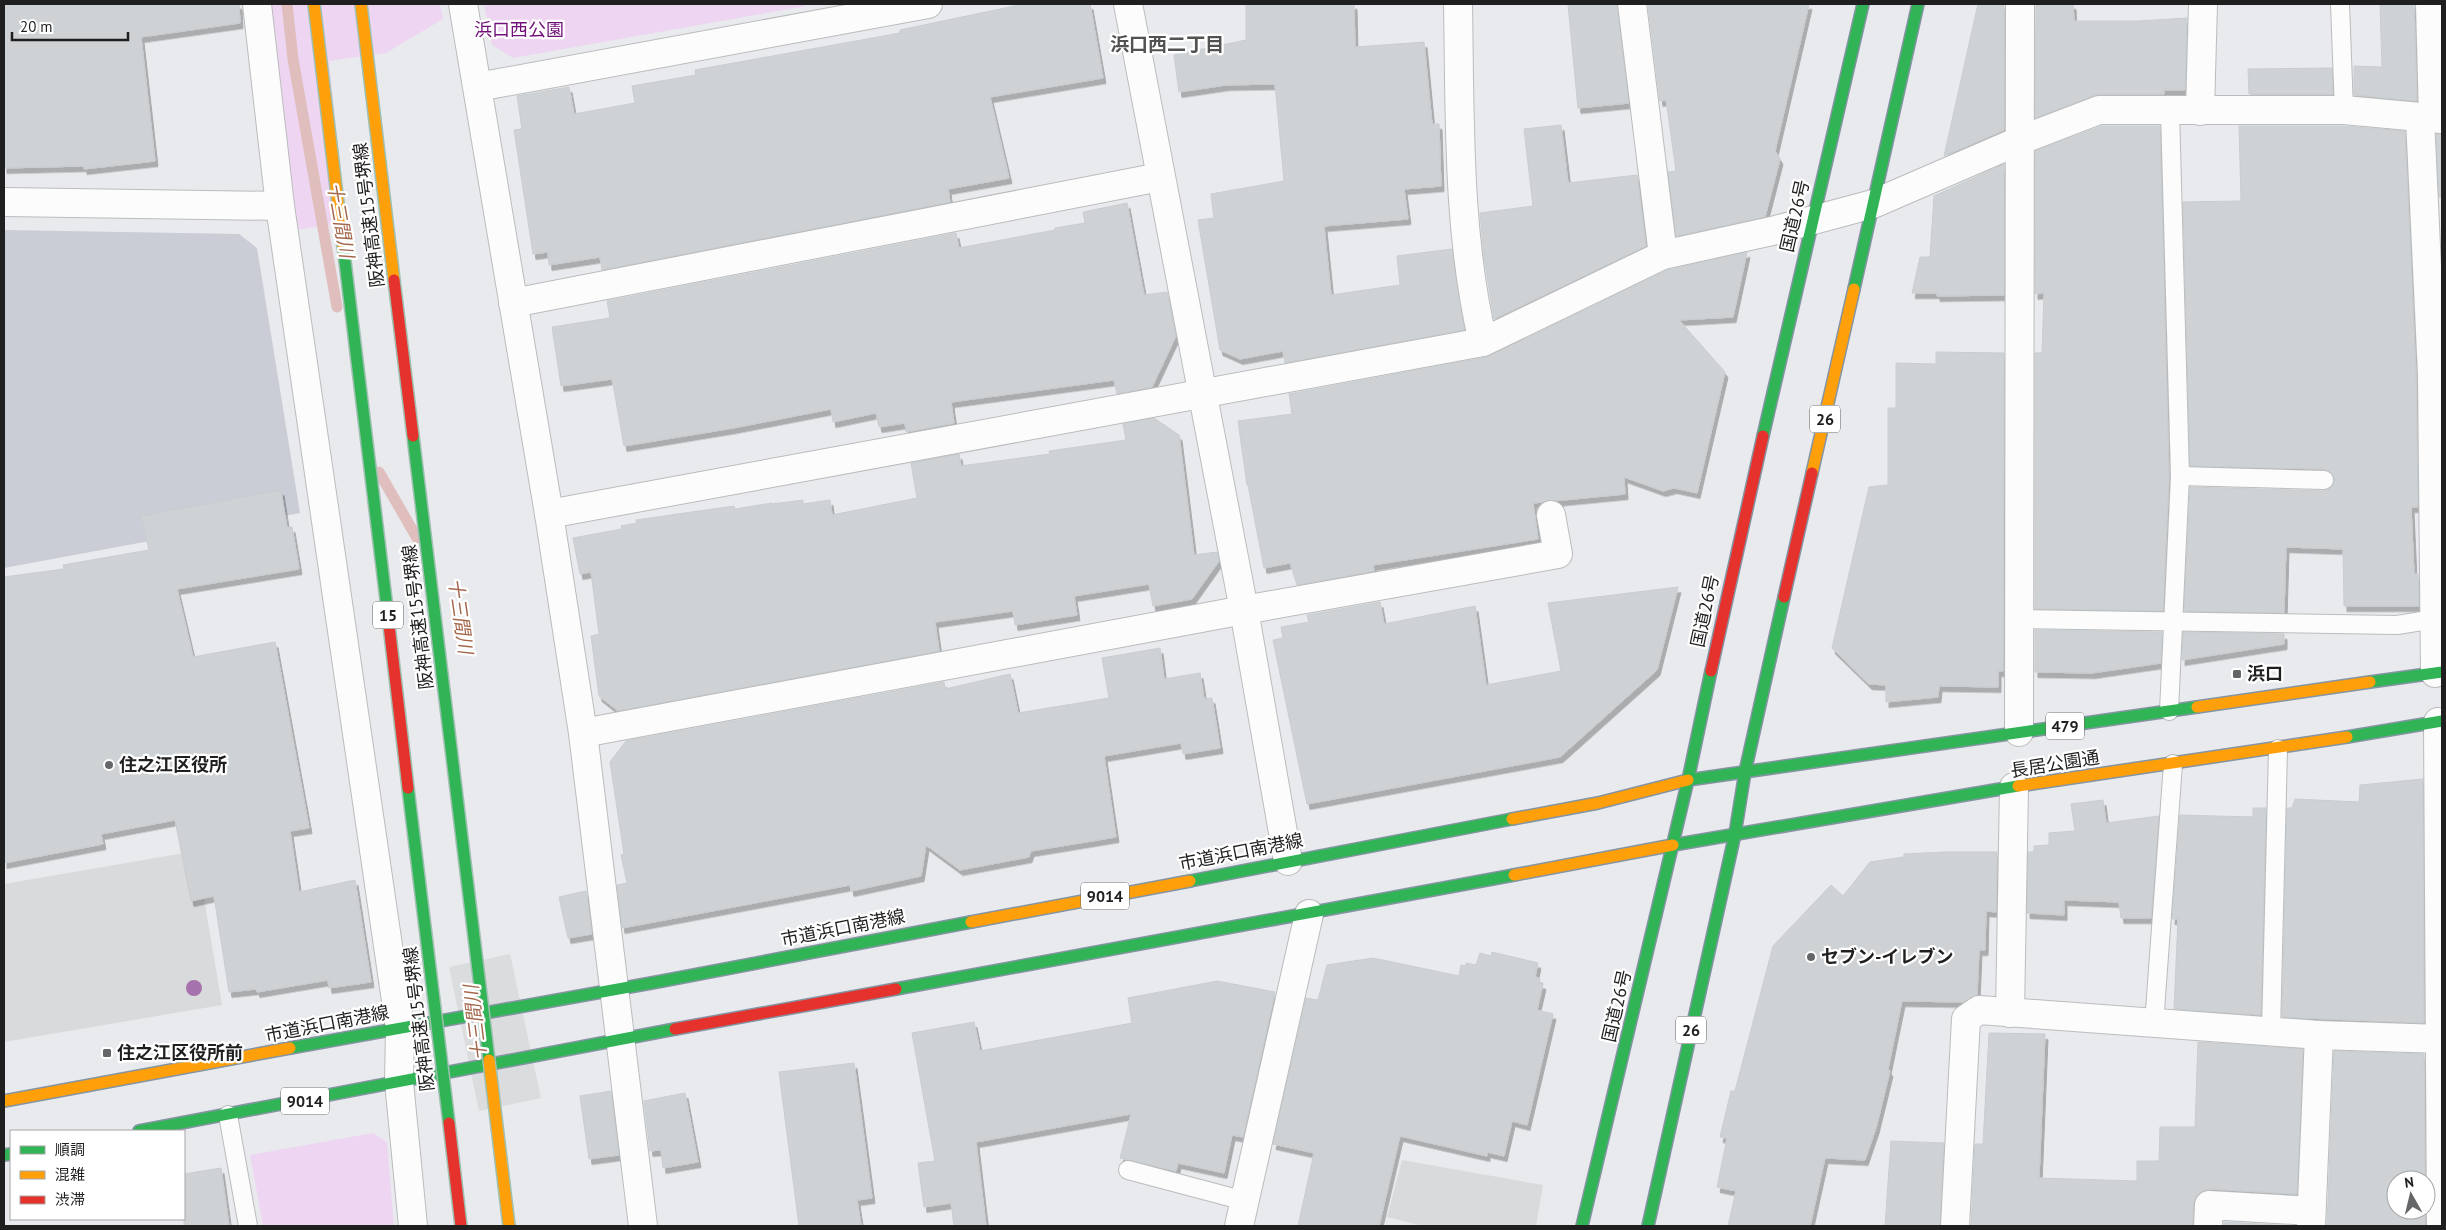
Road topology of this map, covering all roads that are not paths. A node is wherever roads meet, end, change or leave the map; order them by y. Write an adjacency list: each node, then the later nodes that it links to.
1 (257, 4): 24 (street)
2 (314, 4): 71 (main road, 阪神高速15号堺線 / 15, bridge)
3 (360, 4): 72 (main road, 阪神高速15号堺線, bridge)
4 (463, 4): 15 (street)
5 (928, 4): 15 (street)
6 (1128, 4): 21 (street)
7 (1458, 4): 28 (street)
8 (1632, 4): 26 (street)
9 (1863, 4): 25 (main road, 国道26号)
10 (1918, 4): 23 (main road, 26)
11 (2020, 4): 20 (street)
12 (2203, 4): 18 (street)
13 (2340, 4): 16 (lane)
14 (2430, 4): 19 (street)
15 (478, 87): 27 (street)
16 (2344, 110): 18 (street); 19 (street)
17 (2170, 111): 18 (street); 20 (street); 31 (lane)
18 (2200, 111)
19 (2432, 118): 29 (street)
20 (2021, 140): 23 (street); 38 (street)
21 (1160, 177): 27 (street); 30 (street)
22 (4, 202): 24 (street)
23 (1873, 204): 25 (street); 47 (main road, 26)
24 (280, 206): 57 (street)
25 (1811, 220): 26 (street); 48 (main road, 国道26号)
26 (1663, 255): 28 (street)
27 (513, 303): 33 (street)
28 (1483, 342): 30 (street)
29 (2437, 373): 35 (street)
30 (1203, 394): 33 (street); 36 (street)
31 (2180, 476): 32 (lane); 39 (lane)
32 (2324, 480)
33 (549, 514): 44 (street)
34 (1551, 515): 36 (street)
35 (2439, 536): 37 (street)
36 (1244, 610): 44 (street); 52 (street)
37 (2435, 619): 39 (lane); 40 (street)
38 (2020, 620): 39 (lane); 43 (street)
39 (2173, 621): 41 (lane)
40 (2439, 673): 41 (main road, 長居公園通 / 479)
41 (2169, 711): 43 (main road, 長居公園通 / 479)
42 (2440, 722): 45 (main road, 長居公園通); 60 (street)
43 (2019, 732): 47 (main road, 長居公園通 / 479)
44 (584, 733): 54 (street)
45 (2278, 750): 46 (main road, 長居公園通); 58 (lane)
46 (2173, 764): 49 (main road, 長居公園通); 56 (lane)
47 (1745, 772): 48 (main road, 長居公園通 / 479); 50 (main road, 26)
48 (1688, 780): 51 (main road, 国道26号); 52 (main road, 市道浜口南港線 / 9014)
49 (2014, 787): 50 (main road, 長居公園通); 55 (street)
50 (1735, 834): 51 (main road, 長居公園通); 75 (main road, 26)
51 (1673, 845): 53 (main road, 9014); 74 (main road, 国道26号)
52 (1288, 861): 54 (main road, 市道浜口南港線 / 9014)
53 (1309, 914): 61 (main road, 9014); 67 (street)
54 (615, 990): 57 (main road, 市道浜口南港線 / 9014); 61 (street)
55 (2010, 1013): 56 (street); 76 (street)
56 (2154, 1024): 58 (street)
57 (400, 1028): 62 (street); 63 (main road, 市道浜口南港線 / 9014)
58 (2271, 1032): 59 (street)
59 (2319, 1035): 60 (street); 68 (street)
60 (2441, 1039): 78 (street)
61 (621, 1040): 62 (main road, 9014); 73 (street)
62 (399, 1082): 64 (main road, 9014); 70 (street)
63 (4, 1101)
64 (228, 1115): 65 (main road, 9014); 69 (lane)
65 (145, 1130)
66 (1128, 1170): 67 (lane)
67 (1242, 1213)
68 (2311, 1218): 77 (street)
69 (248, 1226)
70 (413, 1226)
71 (461, 1226)
72 (509, 1226)
73 (644, 1226)
74 (1582, 1226)
75 (1648, 1226)
76 (1954, 1226)
77 (2208, 1226)
78 (2441, 1226)

